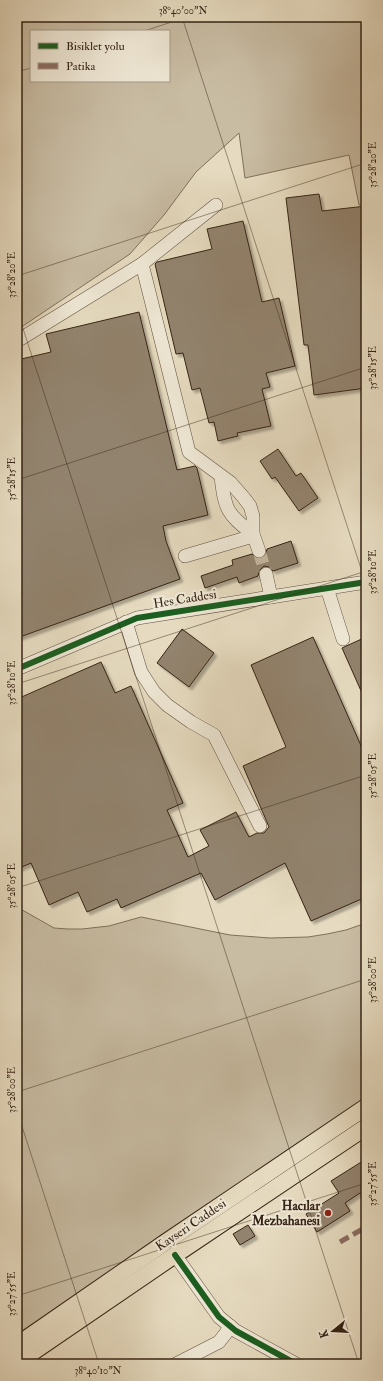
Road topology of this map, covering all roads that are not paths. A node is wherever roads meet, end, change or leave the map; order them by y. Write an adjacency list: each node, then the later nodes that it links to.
1 (216, 205): 2 (street)
2 (142, 264): 3 (street); 4 (street)
3 (17, 341)
4 (221, 477): 5 (street); 5 (street)
5 (253, 535): 6 (street); 7 (street)
6 (259, 551)
7 (185, 556)
8 (266, 574): 11 (street)
9 (366, 582): 10 (street, Hes Caddesi)
10 (327, 588): 11 (street, Hes Caddesi); 13 (street)
11 (271, 597): 12 (street, Hes Caddesi)
12 (126, 622): 14 (street, Hes Caddesi); 15 (street)
13 (342, 639)
14 (17, 669)
15 (260, 826)
16 (366, 1107): 18 (main road, Kayseri Caddesi)
17 (366, 1127): 18 (main road, Kayseri Caddesi)
18 (171, 1248): 19 (street); 20 (main road, Kayseri Caddesi); 21 (main road, Kayseri Caddesi)
19 (230, 1326): 22 (street); 23 (street)
20 (17, 1345)
21 (17, 1363)
22 (176, 1364)
23 (296, 1364)

